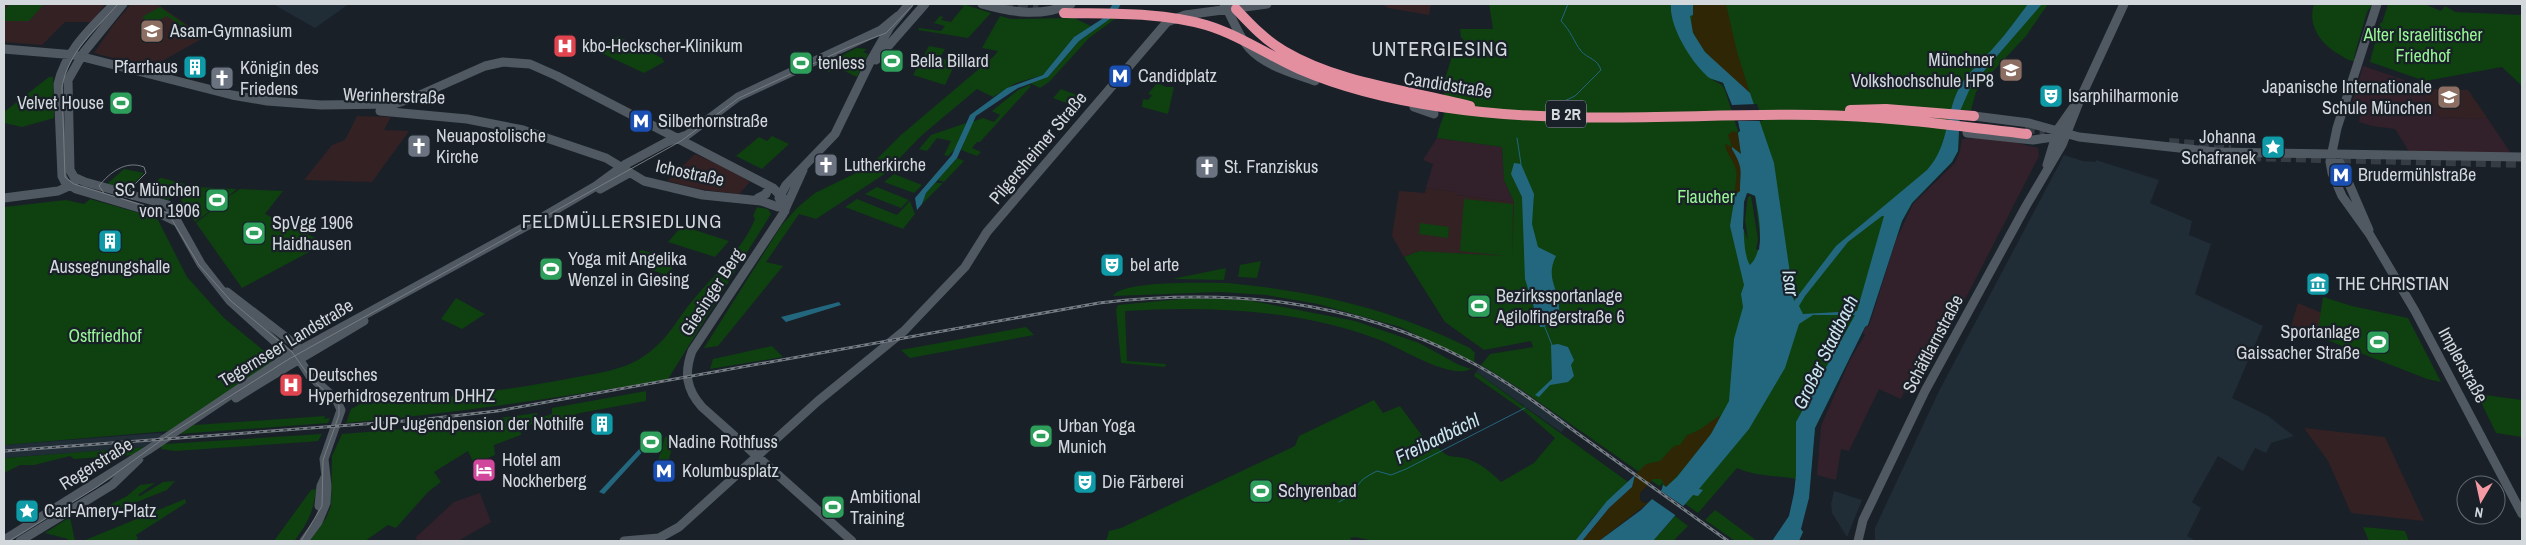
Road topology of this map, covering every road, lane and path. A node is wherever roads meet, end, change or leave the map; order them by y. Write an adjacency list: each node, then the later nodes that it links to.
1 (114, 4): 17 (main road)
2 (123, 4): 18 (main road)
3 (909, 4): 14 (main road)
4 (925, 4): 20 (main road, Giesinger Berg)
5 (982, 4): 13 (main road, Candidstraße)
6 (1003, 4): 7 (main road)
7 (1059, 4)
8 (1245, 4): 12 (main road)
9 (1267, 4): 12 (main road)
10 (2124, 4): 31 (main road, Schäftlarnstraße)
11 (2377, 4): 36 (main road, Implerstraße)
12 (1230, 7): 21 (highway); 22 (main road, Candidstraße); 54 (main road, Pilgersheimer Straße)
13 (1074, 10): 19 (highway, Candidstraße / B 2R)
14 (898, 16): 20 (main road); 33 (main road)
15 (4, 49): 17 (main road, Werinherstraße)
16 (4, 53): 17 (main road, Werinherstraße)
17 (68, 57): 18 (main road, Werinherstraße); 43 (main road)
18 (79, 58): 33 (main road, Werinherstraße); 39 (main road, Werinherstraße); 40 (main road)
19 (1304, 69): 21 (highway, Candidstraße / B 2R); 26 (highway, Candidstraße / B 2R)
20 (867, 71): 42 (main road, Giesinger Berg)
21 (1470, 106): 25 (highway, Candidstraße / B 2R)
22 (1418, 108): 24 (highway); 24 (main road)
23 (1849, 113): 25 (highway, B 2R); 28 (highway); 28 (highway)
24 (1441, 114): 26 (highway)
25 (1663, 115): 26 (highway, Candidstraße / B 2R)
26 (1505, 116)
27 (1974, 116): 29 (highway); 30 (main road)
28 (1947, 122): 29 (highway); 29 (highway)
29 (1962, 125): 30 (highway); 32 (main road)
30 (2027, 128): 31 (main road); 34 (main road)
31 (2060, 135): 34 (main road); 35 (main road, Schäftlarnstraße); 36 (main road); 38 (main road, Schäftlarnstraße)
32 (2010, 137): 34 (main road); 35 (main road)
33 (677, 139): 39 (main road, Tegernseer Landstraße); 44 (main road)
34 (2035, 140)
35 (2050, 153): 38 (main road, Schäftlarnstraße)
36 (2333, 155): 37 (main road); 51 (main road, Implerstraße); 51 (main road, Implerstraße)
37 (2522, 159)
38 (2048, 168): 63 (main road, Schäftlarnstraße)
39 (625, 170): 48 (main road, Ichostraße); 52 (main road, Tegernseer Landstraße)
40 (74, 177): 41 (main road); 43 (main road)
41 (84, 182): 43 (main road); 50 (main road)
42 (793, 182): 44 (main road); 45 (main road); 49 (main road, Giesinger Berg)
43 (70, 186): 46 (main road); 50 (main road)
44 (769, 186): 45 (main road); 47 (main road)
45 (780, 195): 47 (main road, Ichostraße); 49 (main road)
46 (4, 198)
47 (758, 198): 48 (main road, Ichostraße)
48 (747, 200): 49 (main road, Ichostraße)
49 (781, 209): 54 (main road, Giesinger Berg)
50 (177, 222): 52 (main road)
51 (2370, 235): 56 (main road, Implerstraße)
52 (296, 355): 53 (main road, Tegernseer Landstraße); 55 (main road)
53 (151, 448): 57 (main road, Regerstraße); 58 (main road, Regerstraße)
54 (756, 456): 61 (main road, Pilgersheimer Straße); 62 (main road)
55 (325, 477): 59 (main road); 60 (main road)
56 (2522, 514)
57 (4, 541)
58 (20, 541)
59 (298, 541)
60 (304, 541)
61 (624, 541)
62 (852, 541)
63 (1858, 541)

